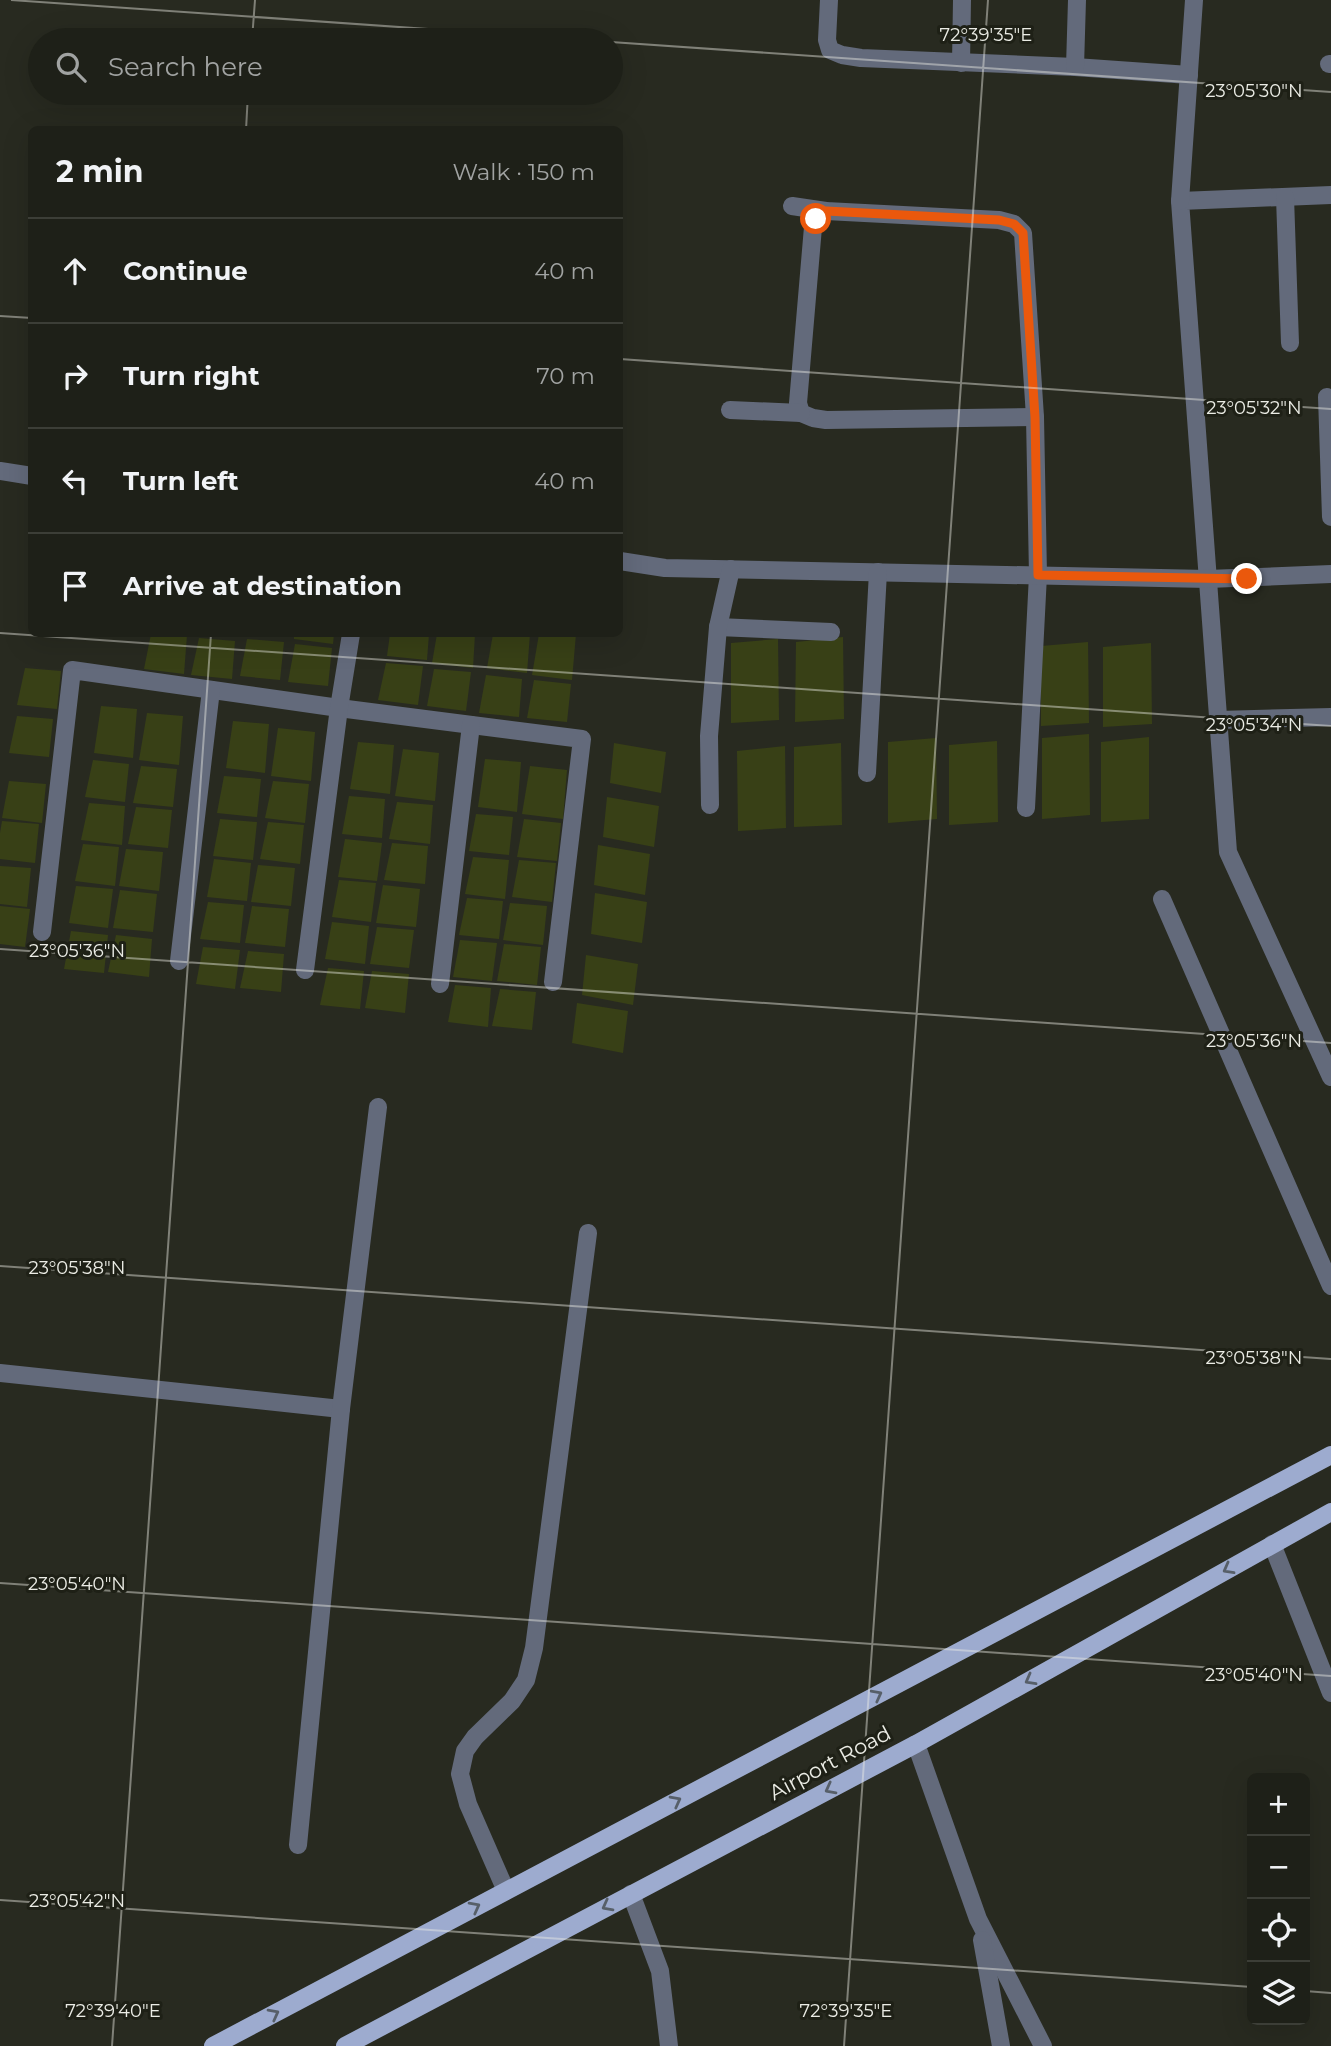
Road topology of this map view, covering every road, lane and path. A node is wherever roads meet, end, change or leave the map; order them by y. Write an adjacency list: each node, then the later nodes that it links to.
1 (829, 0): 5 (street)
2 (962, 0): 5 (street)
3 (1077, 0): 6 (street)
4 (1194, 0): 7 (street)
5 (961, 63): 6 (street)
6 (1075, 67): 7 (street)
7 (1189, 75): 10 (street)
8 (1331, 195): 9 (street)
9 (1284, 197): 10 (street); 13 (street)
10 (1180, 201): 26 (street)
11 (792, 206): 12 (street)
12 (826, 211): 16 (street); 17 (street)
13 (1290, 343)
14 (1326, 397): 20 (street)
15 (730, 410): 16 (street)
16 (801, 413): 17 (street)
17 (1035, 417): 25 (street)
18 (0, 471): 19 (street)
19 (28, 475)
20 (1331, 517)
21 (623, 561): 22 (street)
22 (731, 569): 23 (street); 27 (street)
23 (878, 572): 25 (street); 35 (street)
24 (1331, 574): 26 (street)
25 (1038, 575): 26 (street); 37 (street)
26 (1208, 579): 33 (street)
27 (718, 627): 28 (street); 36 (street)
28 (831, 632)
29 (351, 637): 31 (street)
30 (211, 690): 31 (street); 39 (street); 40 (street)
31 (340, 708): 34 (street); 41 (street)
32 (1331, 717): 33 (street)
33 (1218, 720): 44 (street)
34 (471, 725): 42 (street); 43 (street)
35 (867, 773)
36 (710, 804)
37 (1026, 808)
38 (1162, 900): 47 (street)
39 (42, 932)
40 (179, 961)
41 (305, 970)
42 (554, 982)
43 (440, 984)
44 (1331, 1077)
45 (378, 1107): 49 (street)
46 (588, 1233): 56 (street)
47 (1331, 1286)
48 (0, 1373): 49 (street)
49 (341, 1409): 55 (street)
50 (1331, 1455): 56 (main road, one-way to 50)
51 (1331, 1512): 52 (main road, Airport Road)
52 (1272, 1544): 53 (street); 54 (main road, Airport Road, one-way to 54)
53 (1331, 1693)
54 (916, 1744): 57 (main road, Airport Road, one-way to 57); 58 (street)
55 (298, 1845)
56 (506, 1891): 59 (main road, one-way to 56)
57 (631, 1894): 60 (main road, Airport Road, one-way to 60); 61 (street)
58 (978, 1919): 62 (street); 63 (street)
59 (214, 2046)
60 (345, 2046)
61 (669, 2046)
62 (1001, 2046)
63 (1043, 2046)

